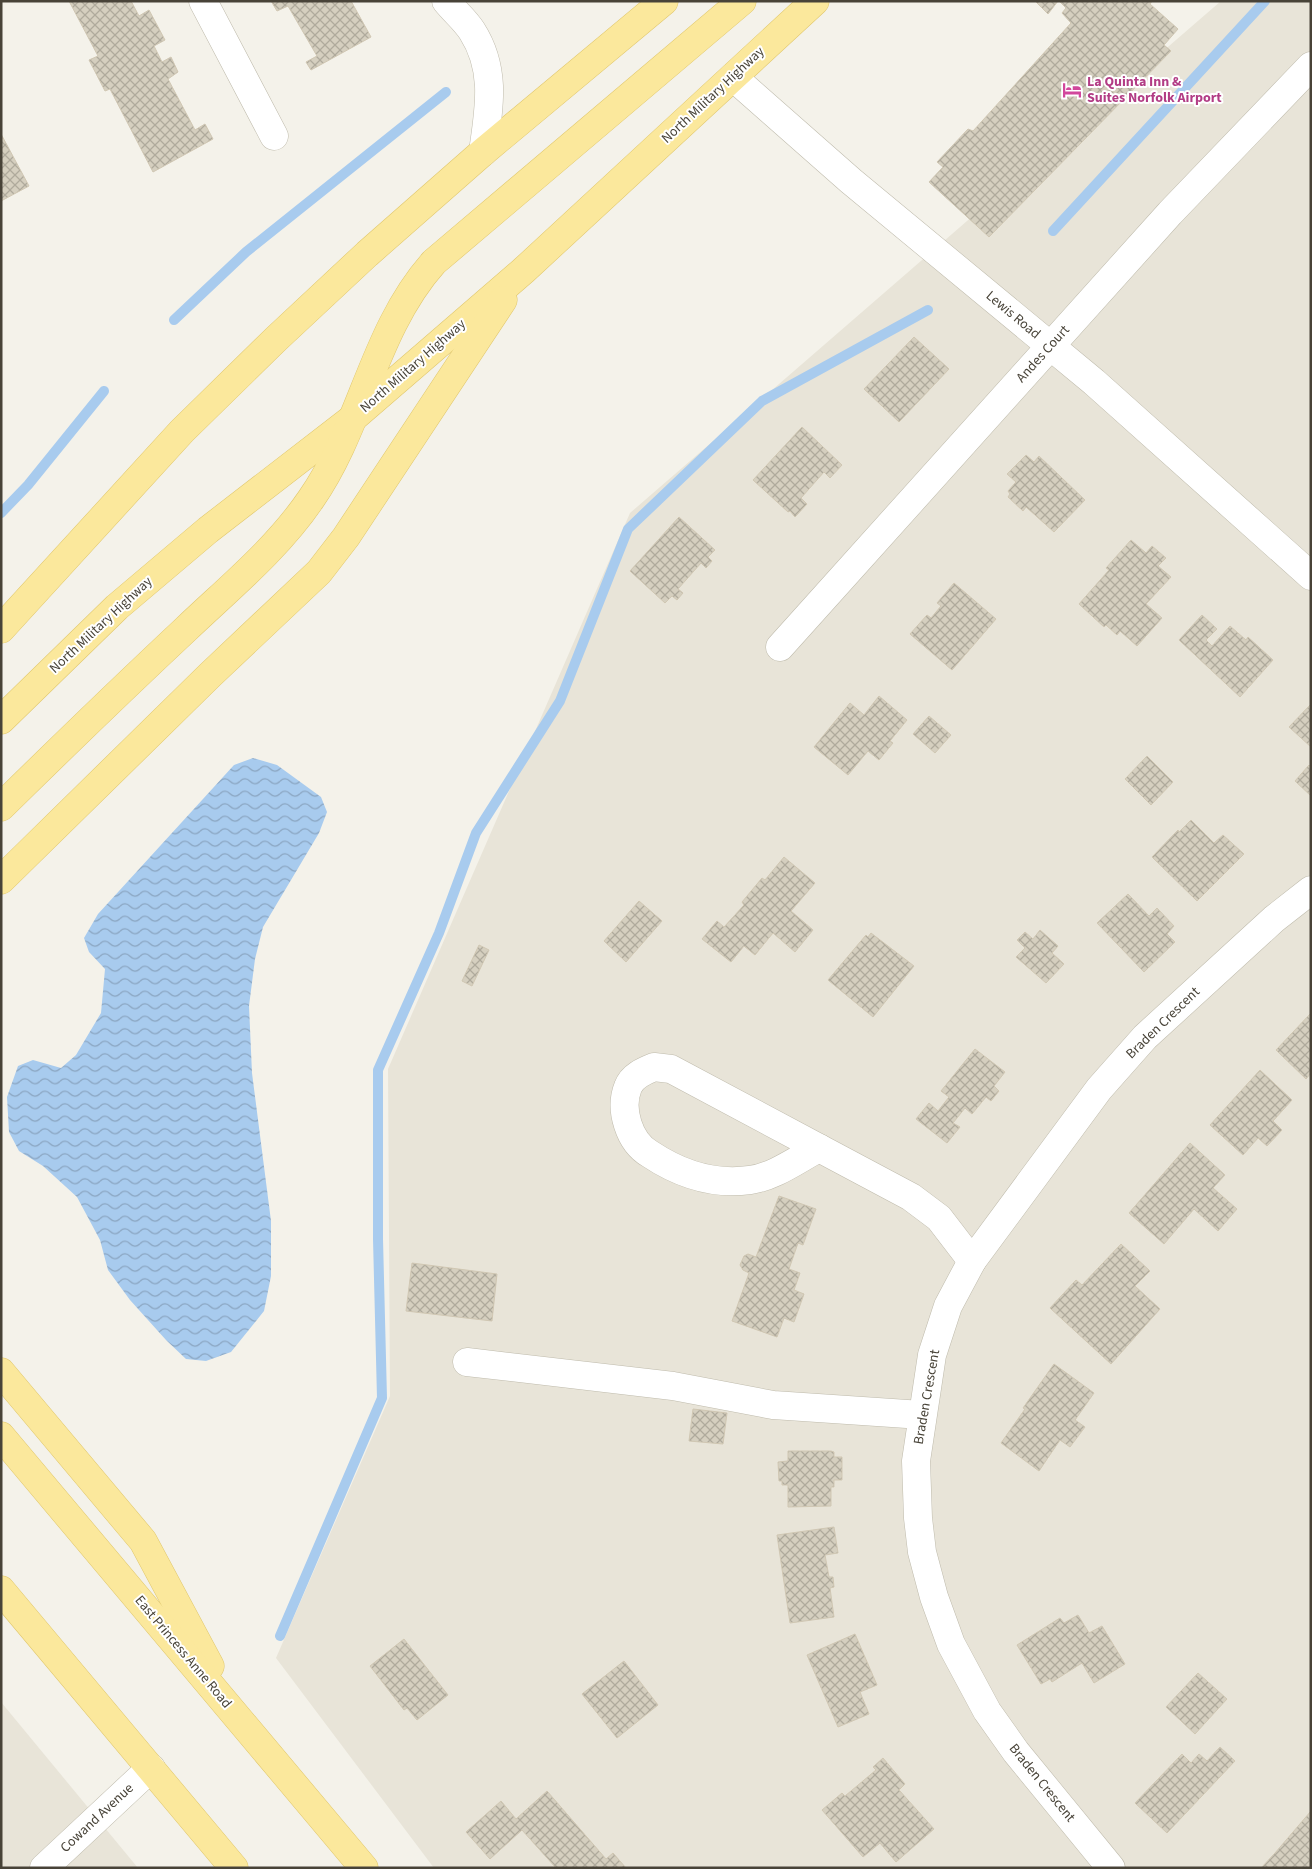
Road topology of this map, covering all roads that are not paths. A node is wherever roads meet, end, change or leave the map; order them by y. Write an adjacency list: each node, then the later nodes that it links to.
1 (203, 1): 8 (street)
2 (446, 1): 9 (street)
3 (664, 1): 9 (main road)
4 (742, 1): 12 (main road)
5 (815, 1): 7 (main road, North Military Highway)
6 (1311, 66): 11 (street, Andes Court)
7 (733, 77): 10 (main road, North Military Highway); 11 (street, Lewis Road)
8 (274, 136)
9 (483, 152): 14 (main road)
10 (523, 270): 12 (main road, North Military Highway); 18 (main road)
11 (1050, 346): 13 (street, Lewis Road); 15 (street, Andes Court)
12 (353, 418): 16 (main road, North Military Highway); 17 (main road)
13 (1311, 576)
14 (1, 629)
15 (780, 647)
16 (1, 720)
17 (1, 807)
18 (1, 880)
19 (1311, 890): 21 (street, Braden Crescent)
20 (819, 1148): 20 (street); 21 (street)
21 (972, 1262): 24 (street, Braden Crescent)
22 (468, 1362): 24 (street)
23 (1, 1372): 27 (main road)
24 (922, 1415): 32 (street, Braden Crescent)
25 (1, 1436): 27 (main road, East Princess Anne Road)
26 (1, 1590): 28 (main road)
27 (237, 1716): 31 (main road, East Princess Anne Road)
28 (150, 1768): 29 (street, Cowand Avenue); 30 (main road)
29 (44, 1868)
30 (234, 1868)
31 (364, 1868)
32 (1111, 1868)

